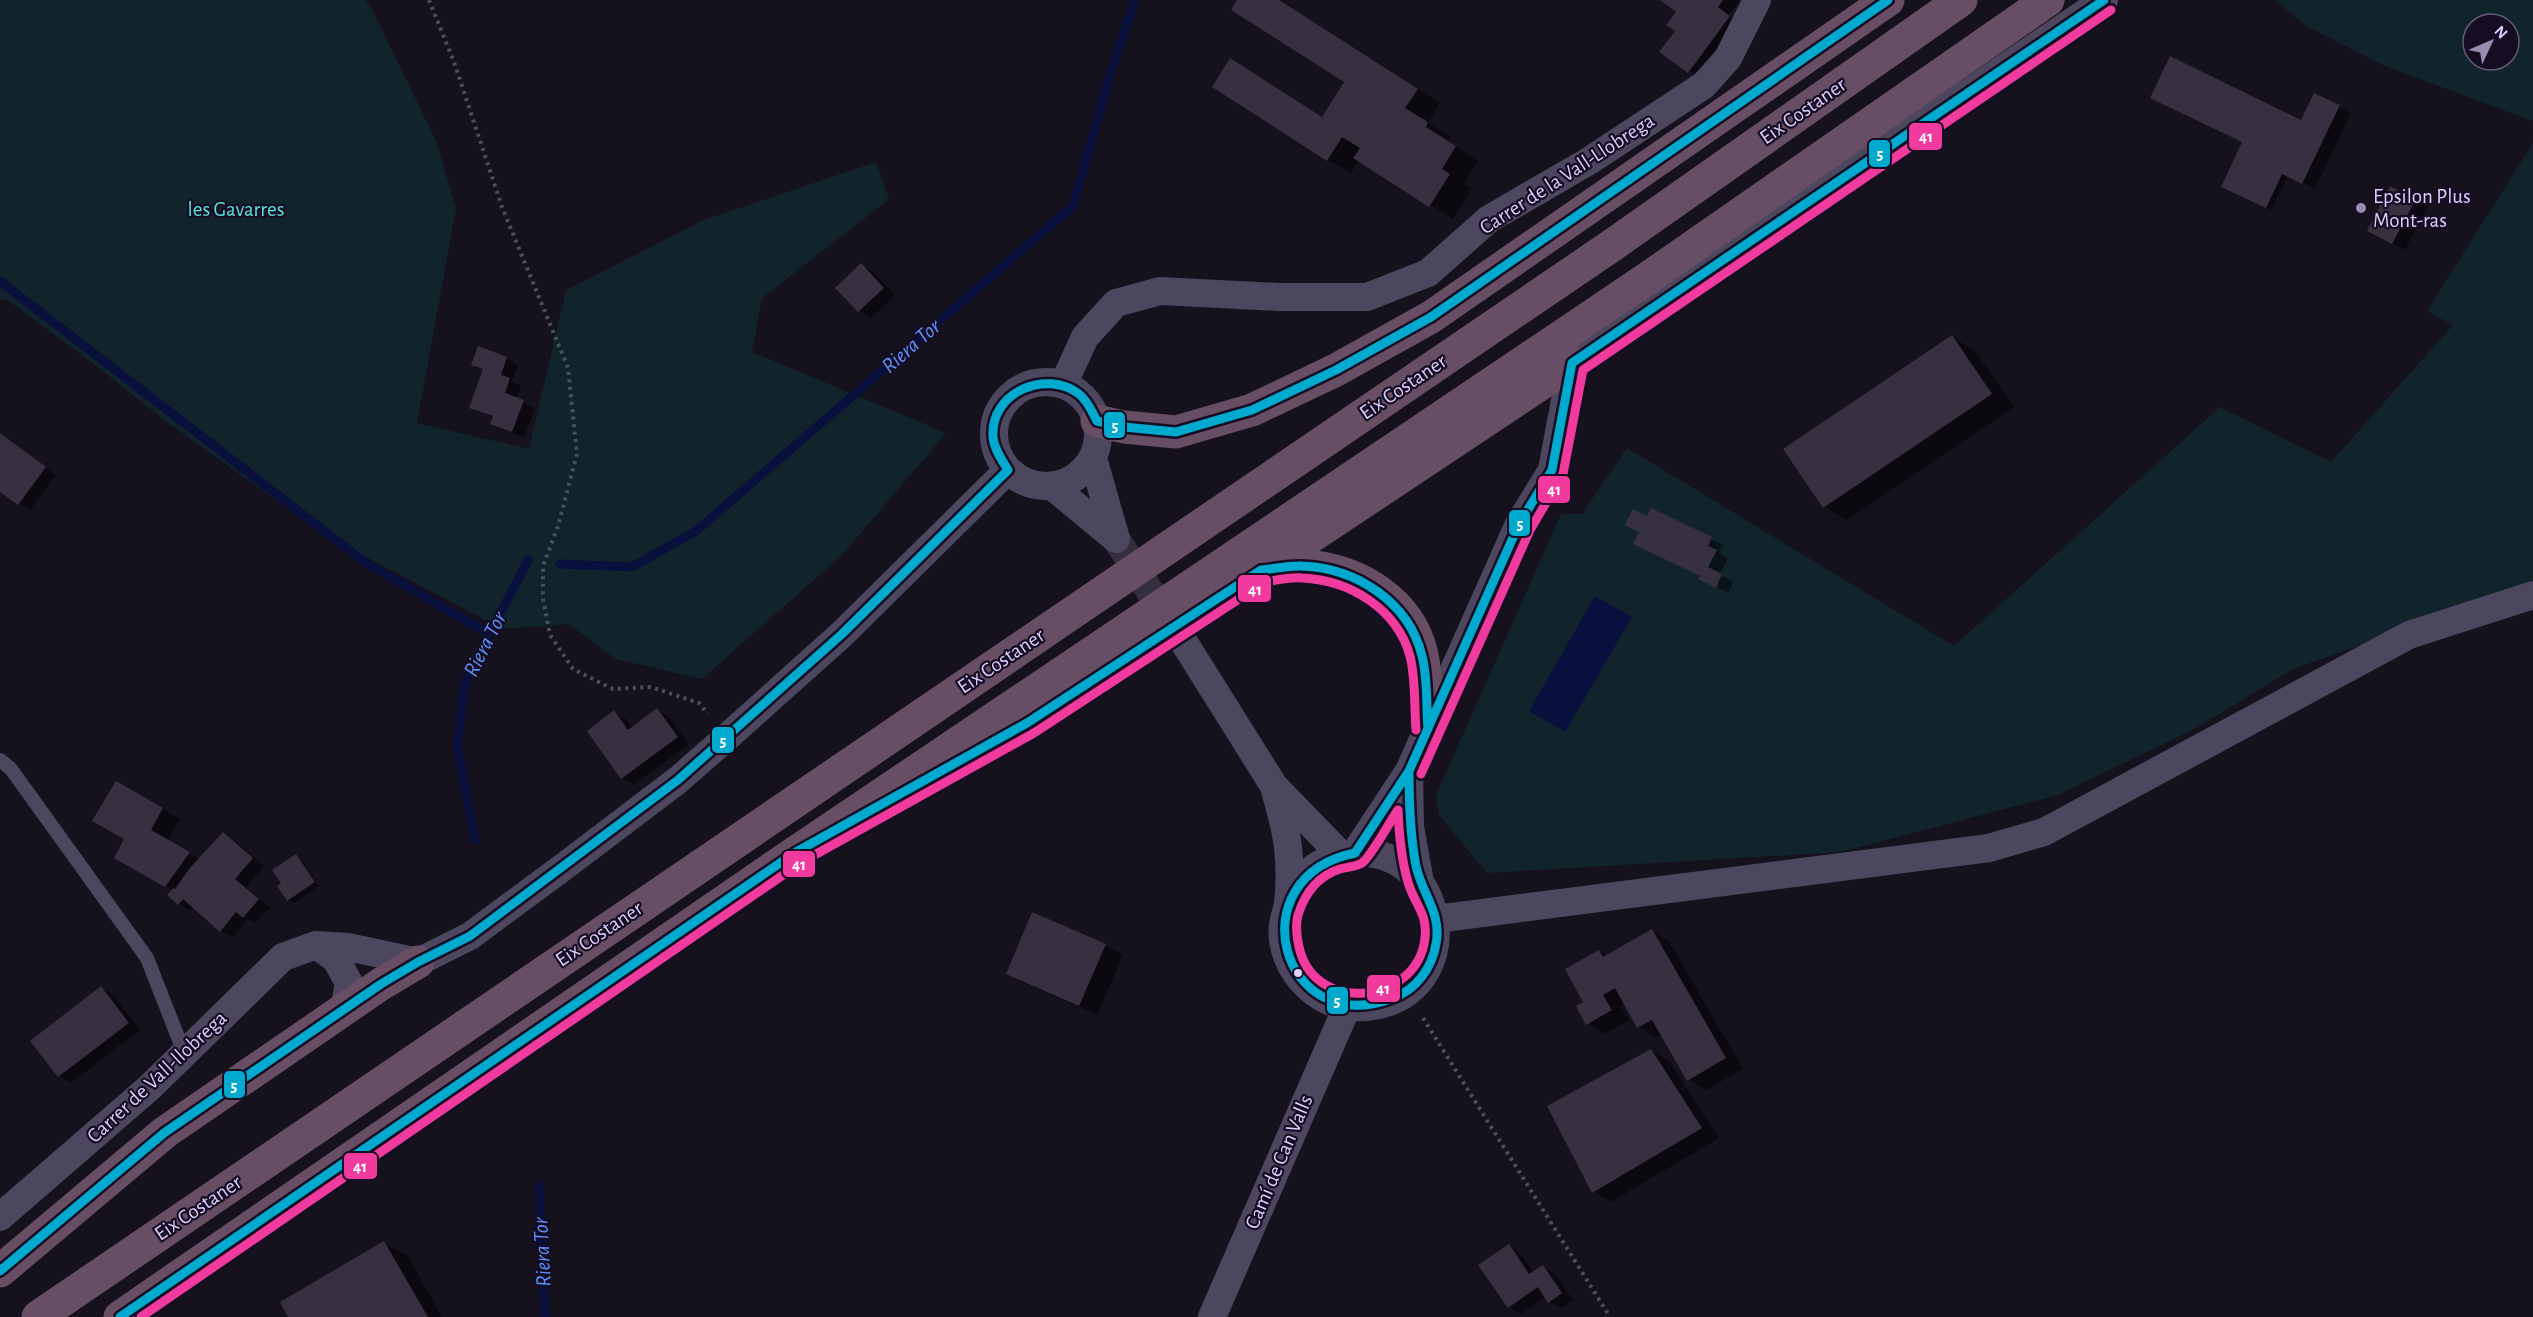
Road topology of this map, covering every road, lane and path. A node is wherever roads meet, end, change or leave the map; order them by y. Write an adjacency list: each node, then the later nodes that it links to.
1 (429, 0): 17 (path)
2 (1756, 0): 8 (street, Carrer de la Vall-Llobrega)
3 (1888, 0): 9 (highway)
4 (1961, 0): 34 (highway, Eix Costaner)
5 (2048, 0): 21 (highway)
6 (2104, 0): 7 (street)
7 (1572, 363): 13 (highway); 16 (street)
8 (1062, 385): 9 (street); 11 (street)
9 (1096, 421): 10 (street)
10 (1093, 458): 12 (street); 12 (street)
11 (1008, 470): 12 (street); 17 (street)
12 (1052, 486)
13 (1261, 570): 16 (highway); 21 (highway)
14 (2533, 595): 25 (street)
15 (1185, 644): 20 (street)
16 (1428, 729): 19 (street)
17 (726, 738): 27 (street)
18 (0, 760): 31 (lane)
19 (1408, 771): 22 (street); 23 (street)
20 (1274, 786): 22 (street); 24 (street)
21 (796, 852): 35 (highway)
22 (1348, 854): 23 (street); 24 (street)
23 (1420, 882): 25 (street)
24 (1288, 902): 29 (street)
25 (1436, 919): 28 (street)
26 (316, 945): 27 (street, Carrer de Vall-llobrega); 30 (street); 31 (street, Carrer de Vall-llobrega)
27 (418, 962): 30 (highway)
28 (1407, 992): 29 (street); 37 (path)
29 (1347, 1007): 36 (street, Camí de Can Valls)
30 (344, 1010): 33 (highway)
31 (185, 1055): 32 (street, Carrer de Vall-llobrega)
32 (0, 1217)
33 (0, 1271)
34 (38, 1317)
35 (120, 1317)
36 (1212, 1317)
37 (1610, 1317)

